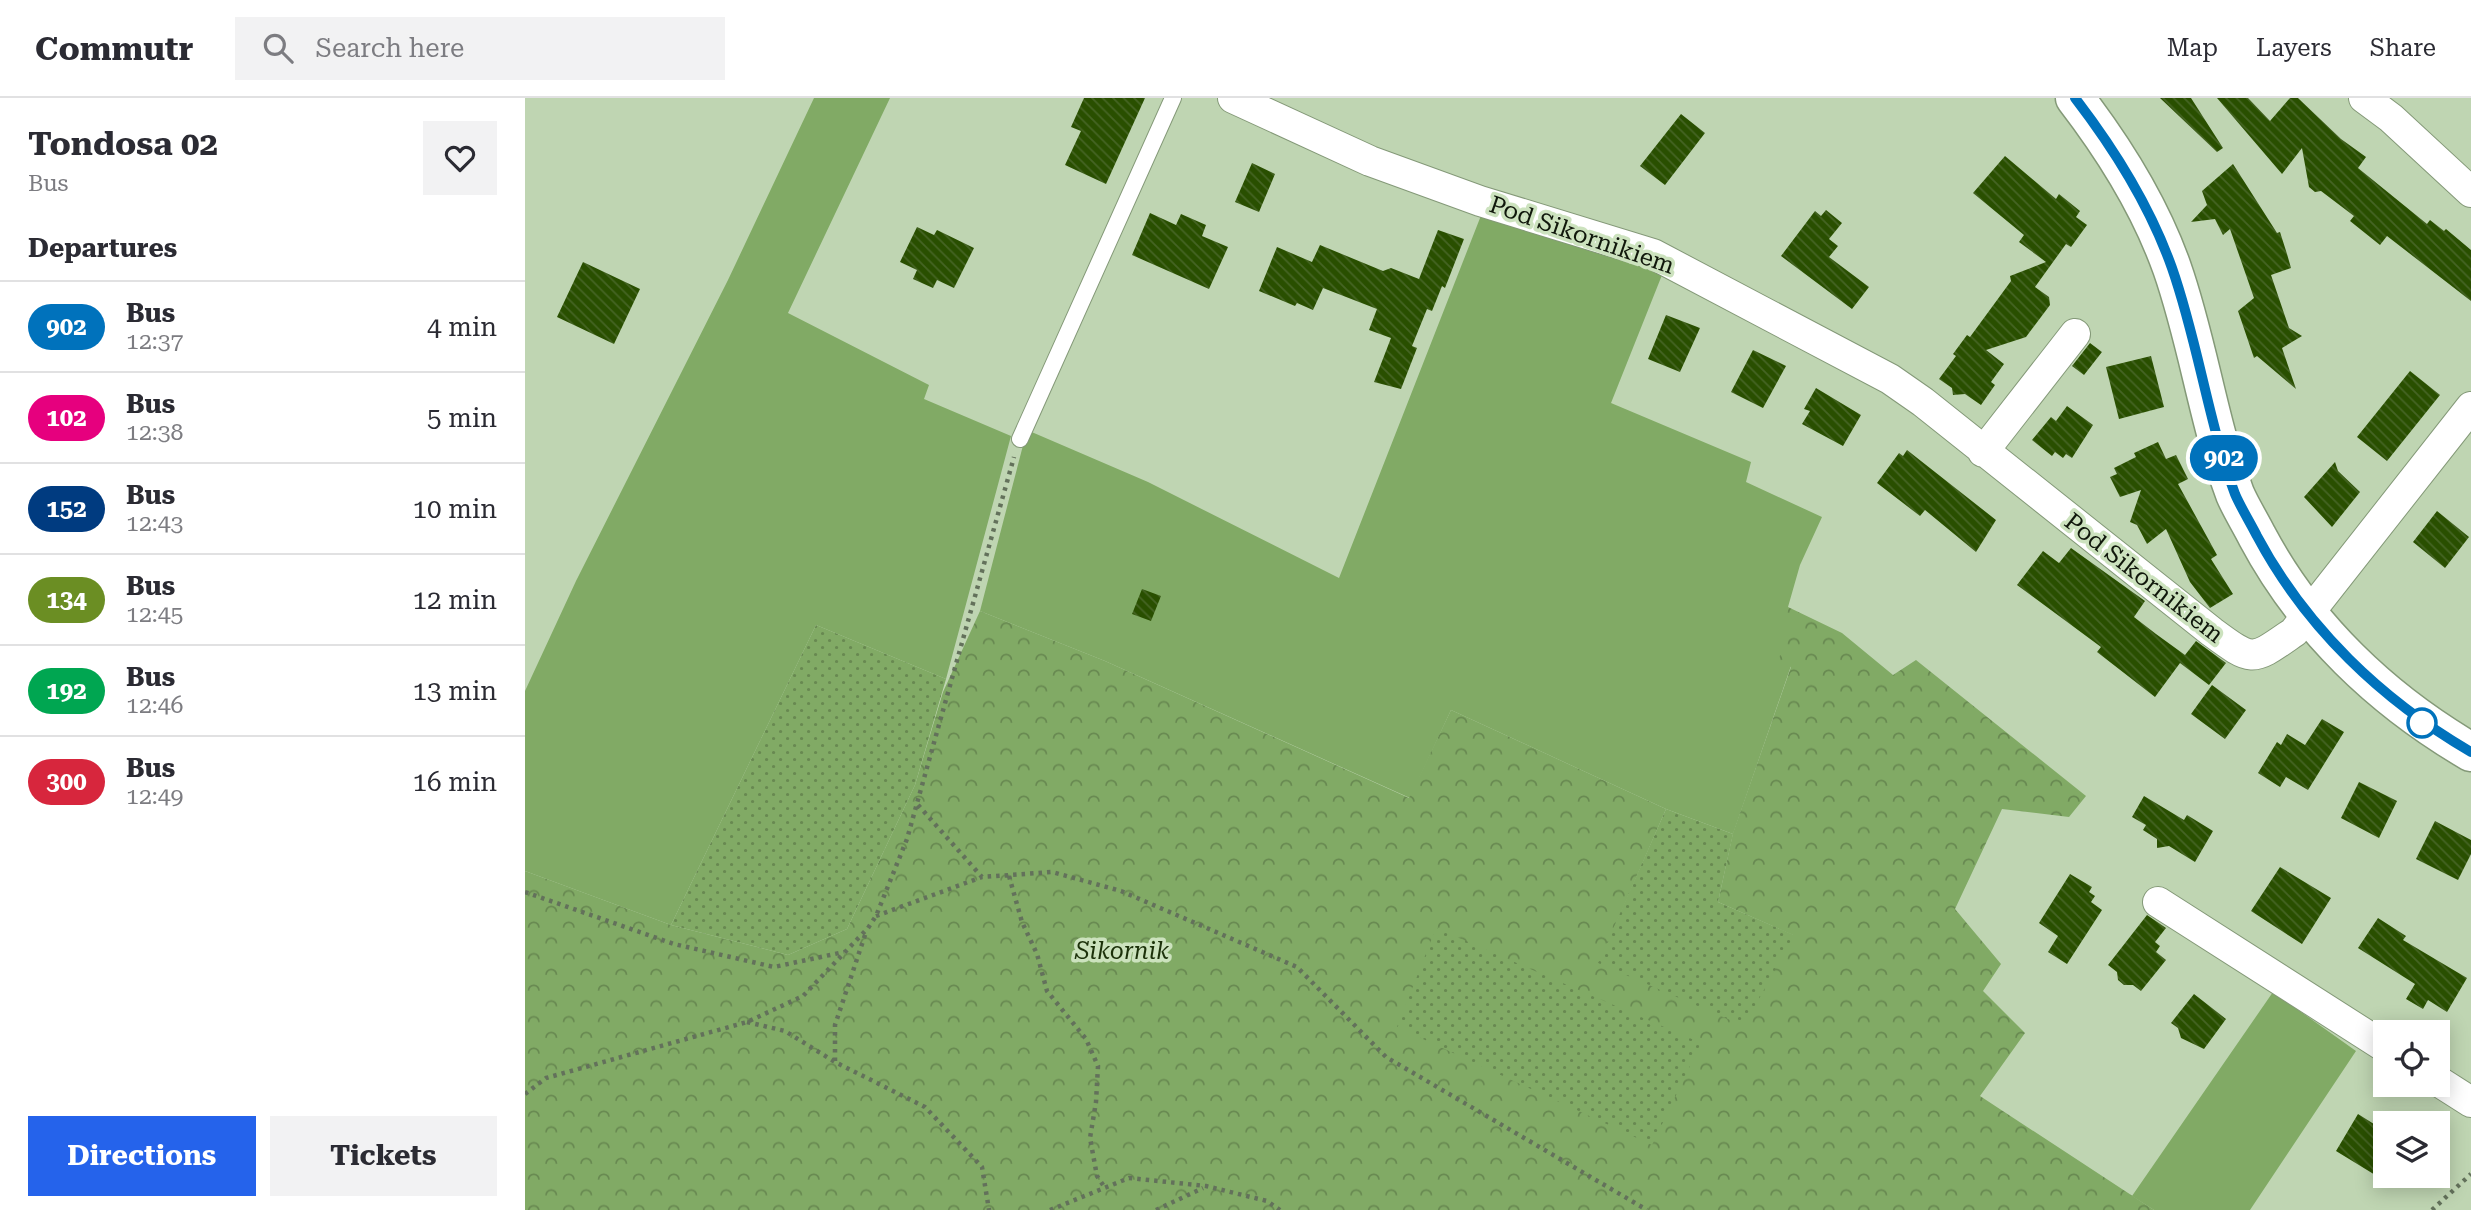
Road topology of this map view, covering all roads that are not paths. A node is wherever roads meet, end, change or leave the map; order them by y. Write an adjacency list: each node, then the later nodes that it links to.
1 (1173, 98): 8 (lane)
2 (1233, 98): 9 (street, Pod Sikornikiem)
3 (2075, 98): 10 (street)
4 (2364, 98): 5 (street)
5 (2471, 191)
6 (2075, 334): 9 (street)
7 (2471, 407): 10 (street, Pod Sikornikiem)
8 (1020, 439)
9 (1983, 452): 10 (street, Pod Sikornikiem)
10 (2308, 615): 11 (street)
11 (2471, 752)
12 (2158, 902): 13 (street)
13 (2373, 1039)
14 (2450, 1089): 15 (street)
15 (2471, 1102)

